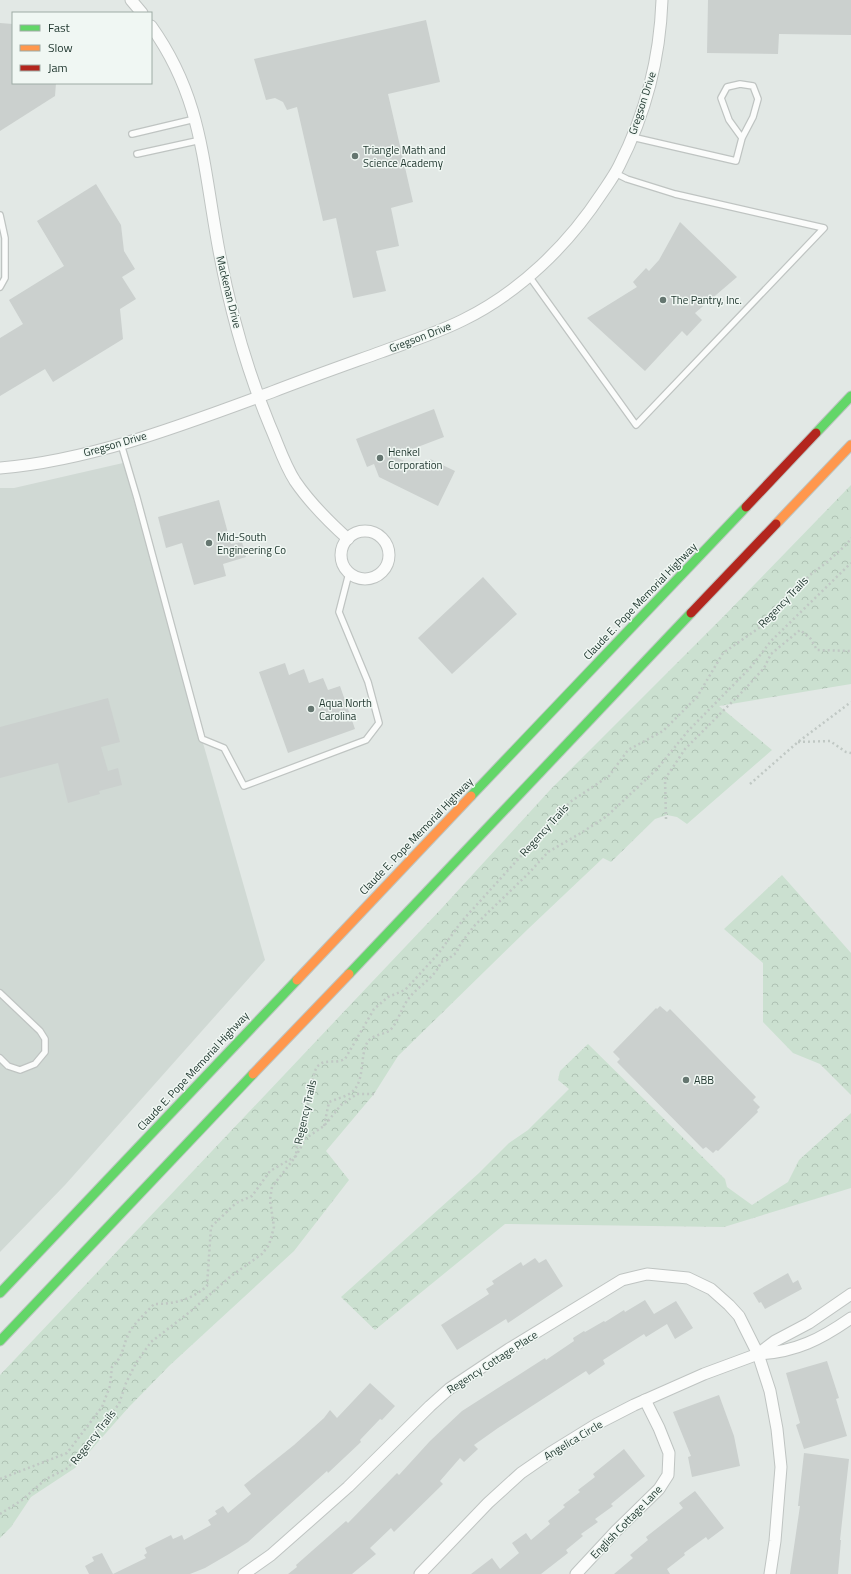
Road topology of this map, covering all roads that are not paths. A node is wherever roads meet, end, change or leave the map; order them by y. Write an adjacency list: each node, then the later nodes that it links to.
1 (131, 0): 3 (street)
2 (662, 0): 7 (street, Gregson Drive)
3 (141, 12)
4 (152, 27): 5 (street, Mackenan Drive)
5 (196, 119): 6 (lane); 9 (street, Mackenan Drive)
6 (132, 134)
7 (632, 137): 8 (lane); 11 (street, Gregson Drive)
8 (742, 138): 8 (lane)
9 (201, 140): 10 (lane); 16 (street, Mackenan Drive)
10 (137, 154)
11 (615, 173): 13 (street, Gregson Drive); 13 (lane)
12 (0, 215): 14 (lane)
13 (529, 276): 16 (street, Gregson Drive)
14 (0, 287)
15 (851, 396): 24 (highway, Claude E. Pope Memorial Highway)
16 (258, 397): 17 (street, Gregson Drive); 20 (street, Mackenan Drive)
17 (121, 444): 19 (street, Gregson Drive); 21 (lane)
18 (851, 445): 27 (highway)
19 (0, 468)
20 (348, 539): 21 (street); 21 (street)
21 (349, 573)
22 (0, 993): 23 (lane)
23 (0, 1058)
24 (0, 1293)
25 (851, 1294): 28 (street, Angelica Circle)
26 (851, 1318): 28 (street, Angelica Circle)
27 (0, 1341)
28 (758, 1354): 29 (street, Angelica Circle); 30 (street, Regency Cottage Place); 33 (street)
29 (645, 1400): 31 (street, Angelica Circle); 32 (street, English Cottage Lane)
30 (249, 1573)
31 (420, 1574)
32 (576, 1574)
33 (770, 1574)

